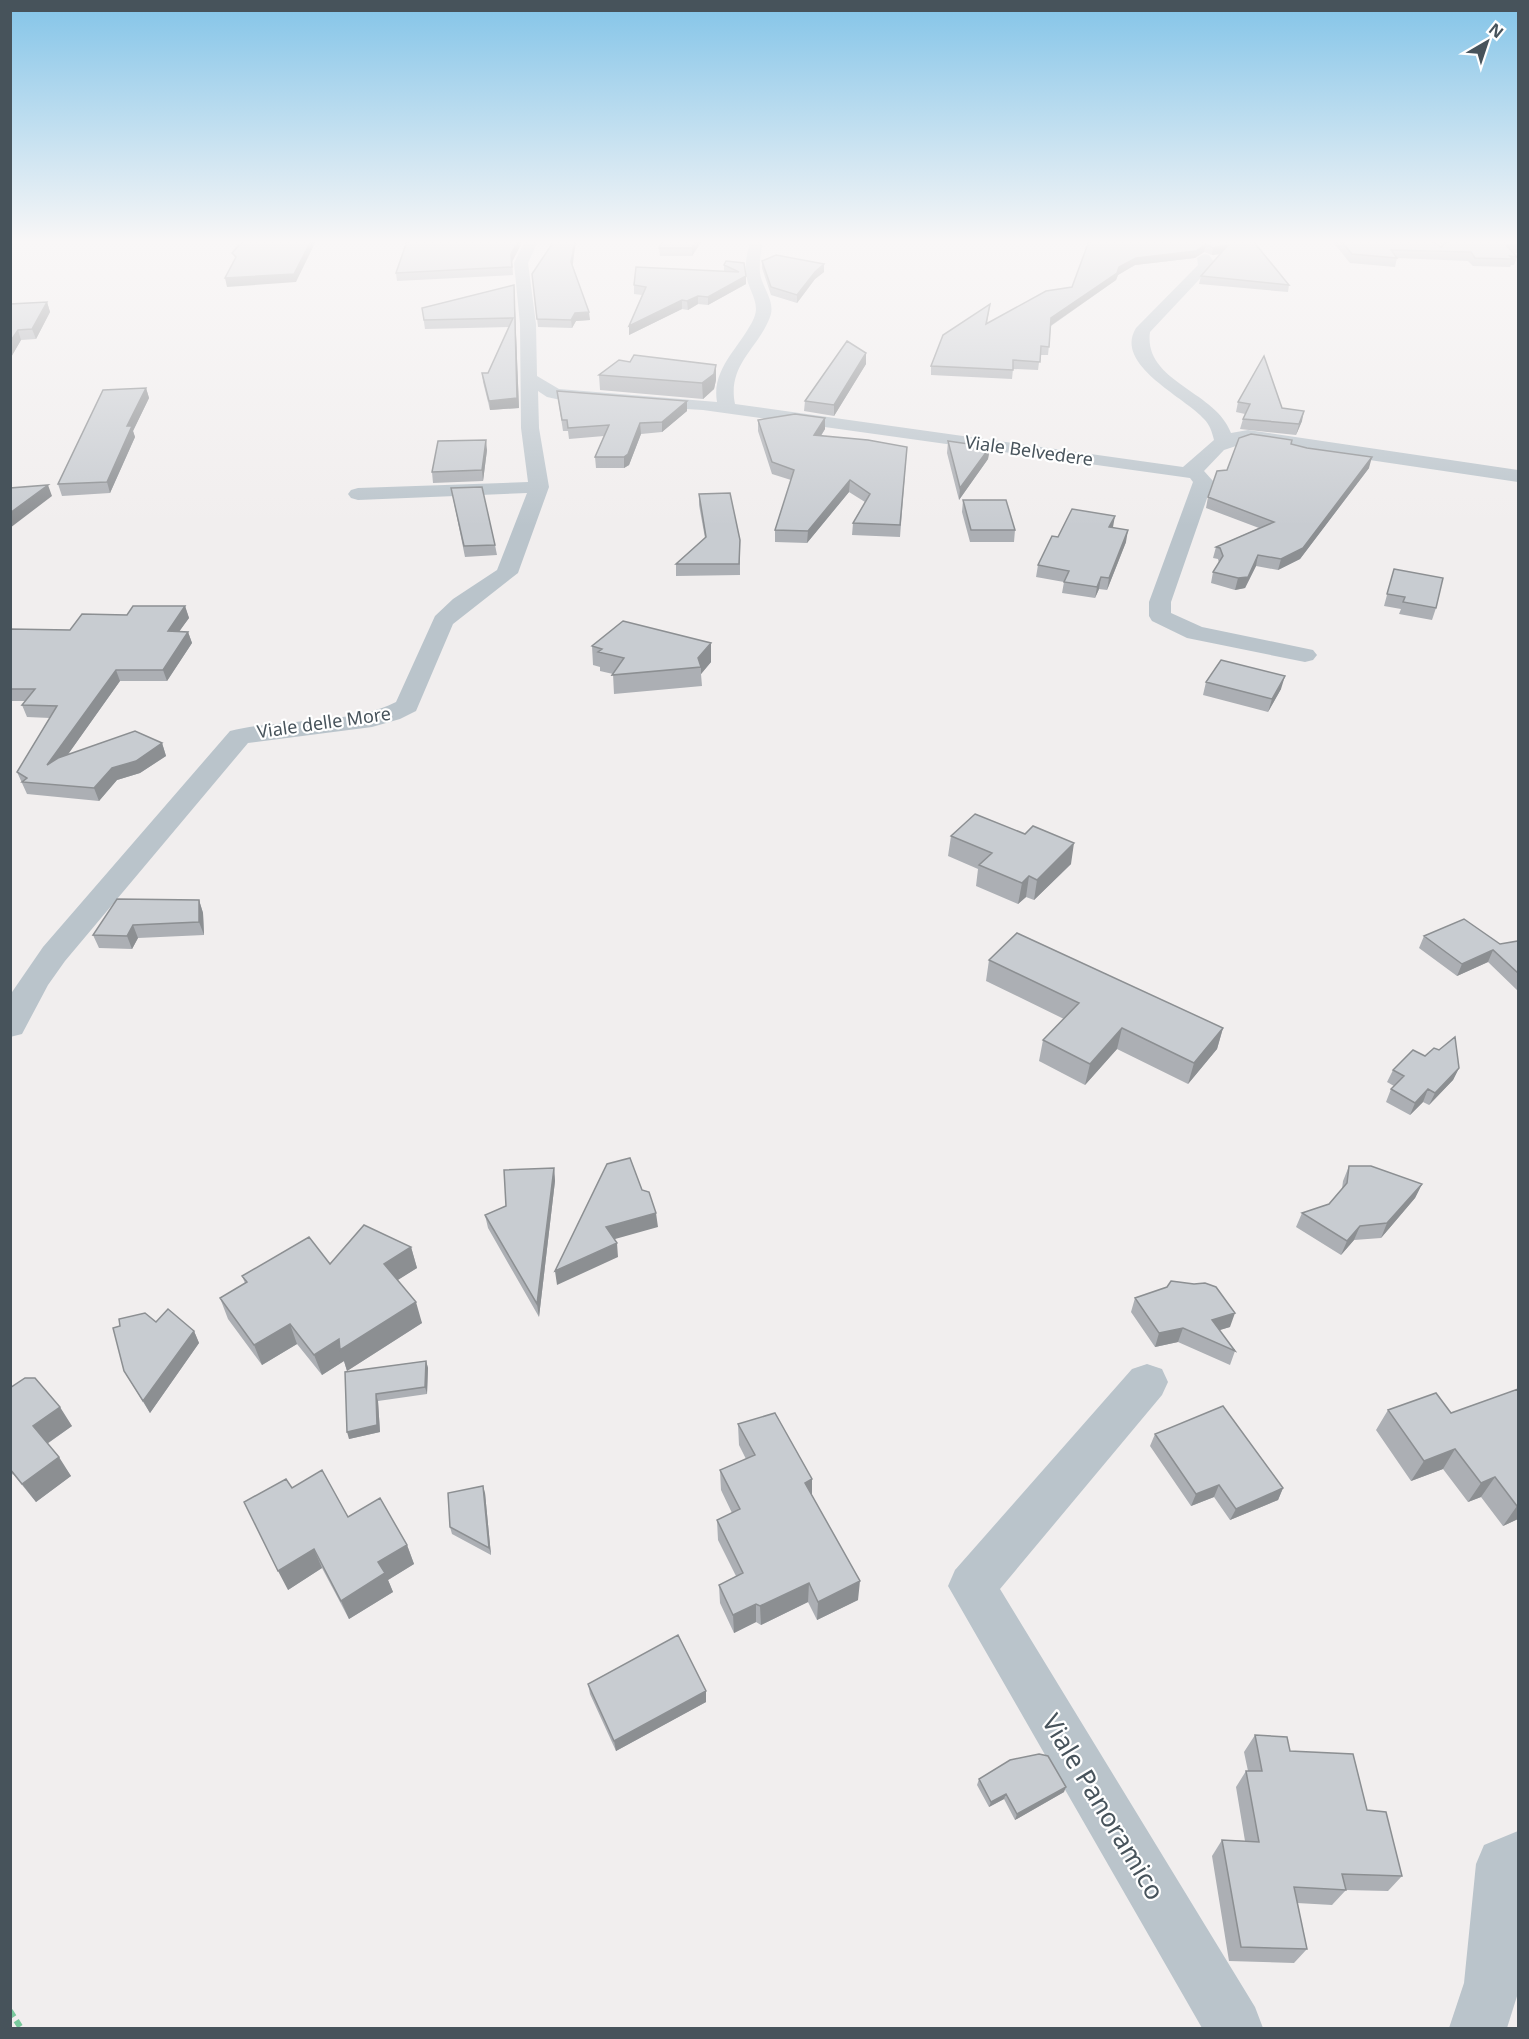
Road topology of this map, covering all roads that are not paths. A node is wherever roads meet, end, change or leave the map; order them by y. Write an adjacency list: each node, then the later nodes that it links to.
1 (528, 336): 4 (street, Viale delle More)
2 (751, 336): 5 (street)
3 (1142, 336): 6 (street)
4 (529, 378): 5 (street, Viale Belvedere); 9 (street, Viale delle More)
5 (727, 408): 7 (street, Viale Belvedere)
6 (1224, 441): 7 (street); 8 (street)
7 (1193, 470): 11 (street)
8 (1518, 476)
9 (539, 487): 10 (street); 12 (street, Viale delle More)
10 (358, 494)
11 (1305, 655)
12 (10, 1026)
13 (1147, 1382): 15 (street, Viale Panoramico)
14 (1518, 1858): 16 (street)
15 (1234, 2028)
16 (1478, 2028)

